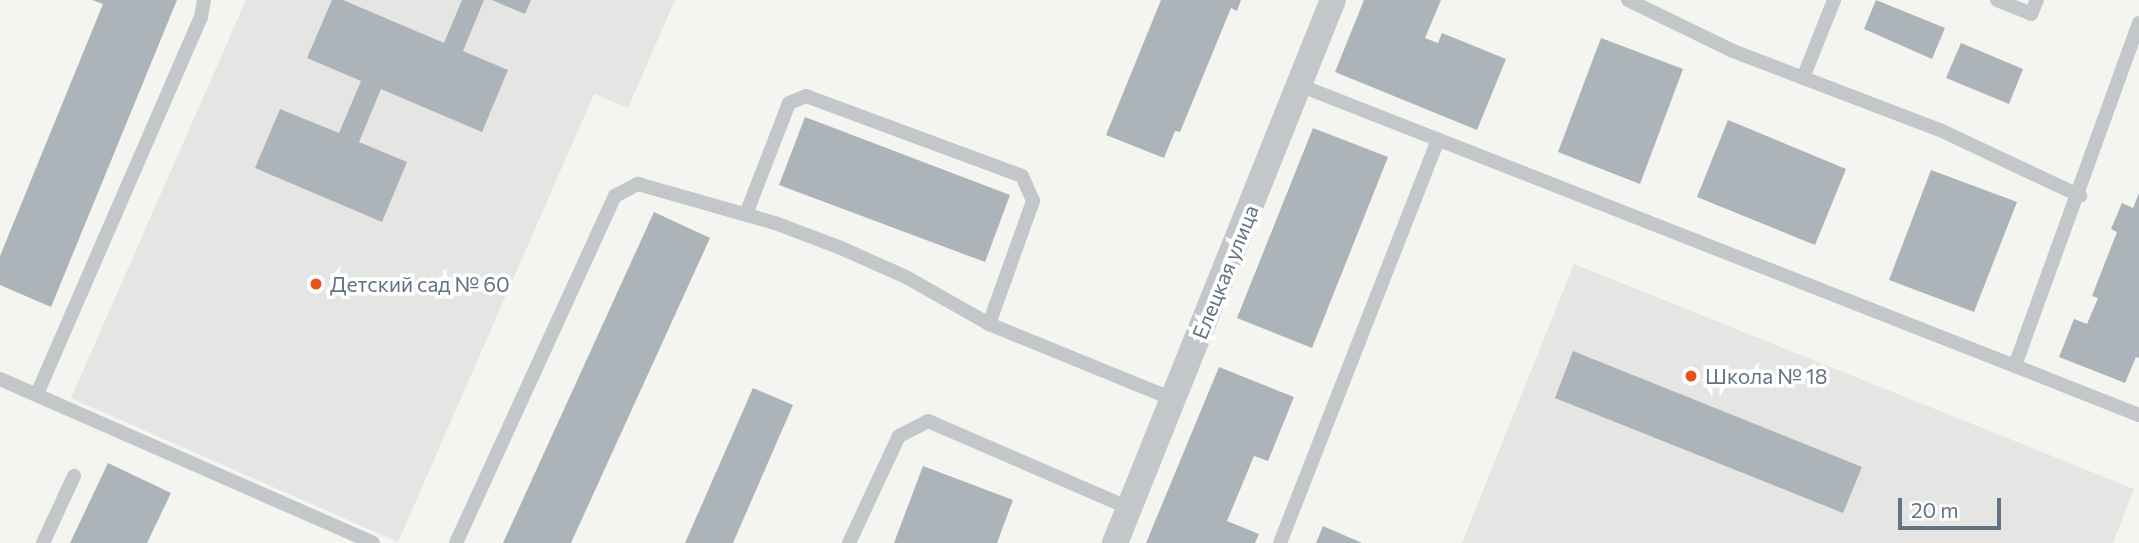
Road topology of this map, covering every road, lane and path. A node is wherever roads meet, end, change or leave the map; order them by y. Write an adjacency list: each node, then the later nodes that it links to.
1 (204, 0): 16 (lane)
2 (1333, 0): 9 (street, Елецкая улица)
3 (1628, 0): 8 (lane)
4 (1834, 0): 8 (lane)
5 (1997, 0): 6 (lane)
6 (2038, 0)
7 (2139, 23): 11 (lane)
8 (1803, 78): 11 (lane)
9 (1299, 85): 10 (lane); 17 (street, Елецкая улица)
10 (1438, 140): 14 (lane); 26 (lane)
11 (2080, 196): 14 (lane)
12 (746, 214): 13 (lane); 13 (lane); 23 (lane)
13 (989, 324): 17 (lane)
14 (2015, 366): 18 (lane)
15 (0, 379): 16 (lane)
16 (37, 394): 22 (lane)
17 (1175, 400): 20 (street, Елецкая улица)
18 (2139, 415)
19 (74, 476): 21 (lane)
20 (1129, 508): 24 (lane); 25 (street, Елецкая улица)
21 (43, 543)
22 (373, 543)
23 (456, 543)
24 (849, 543)
25 (1115, 543)
26 (1280, 543)

